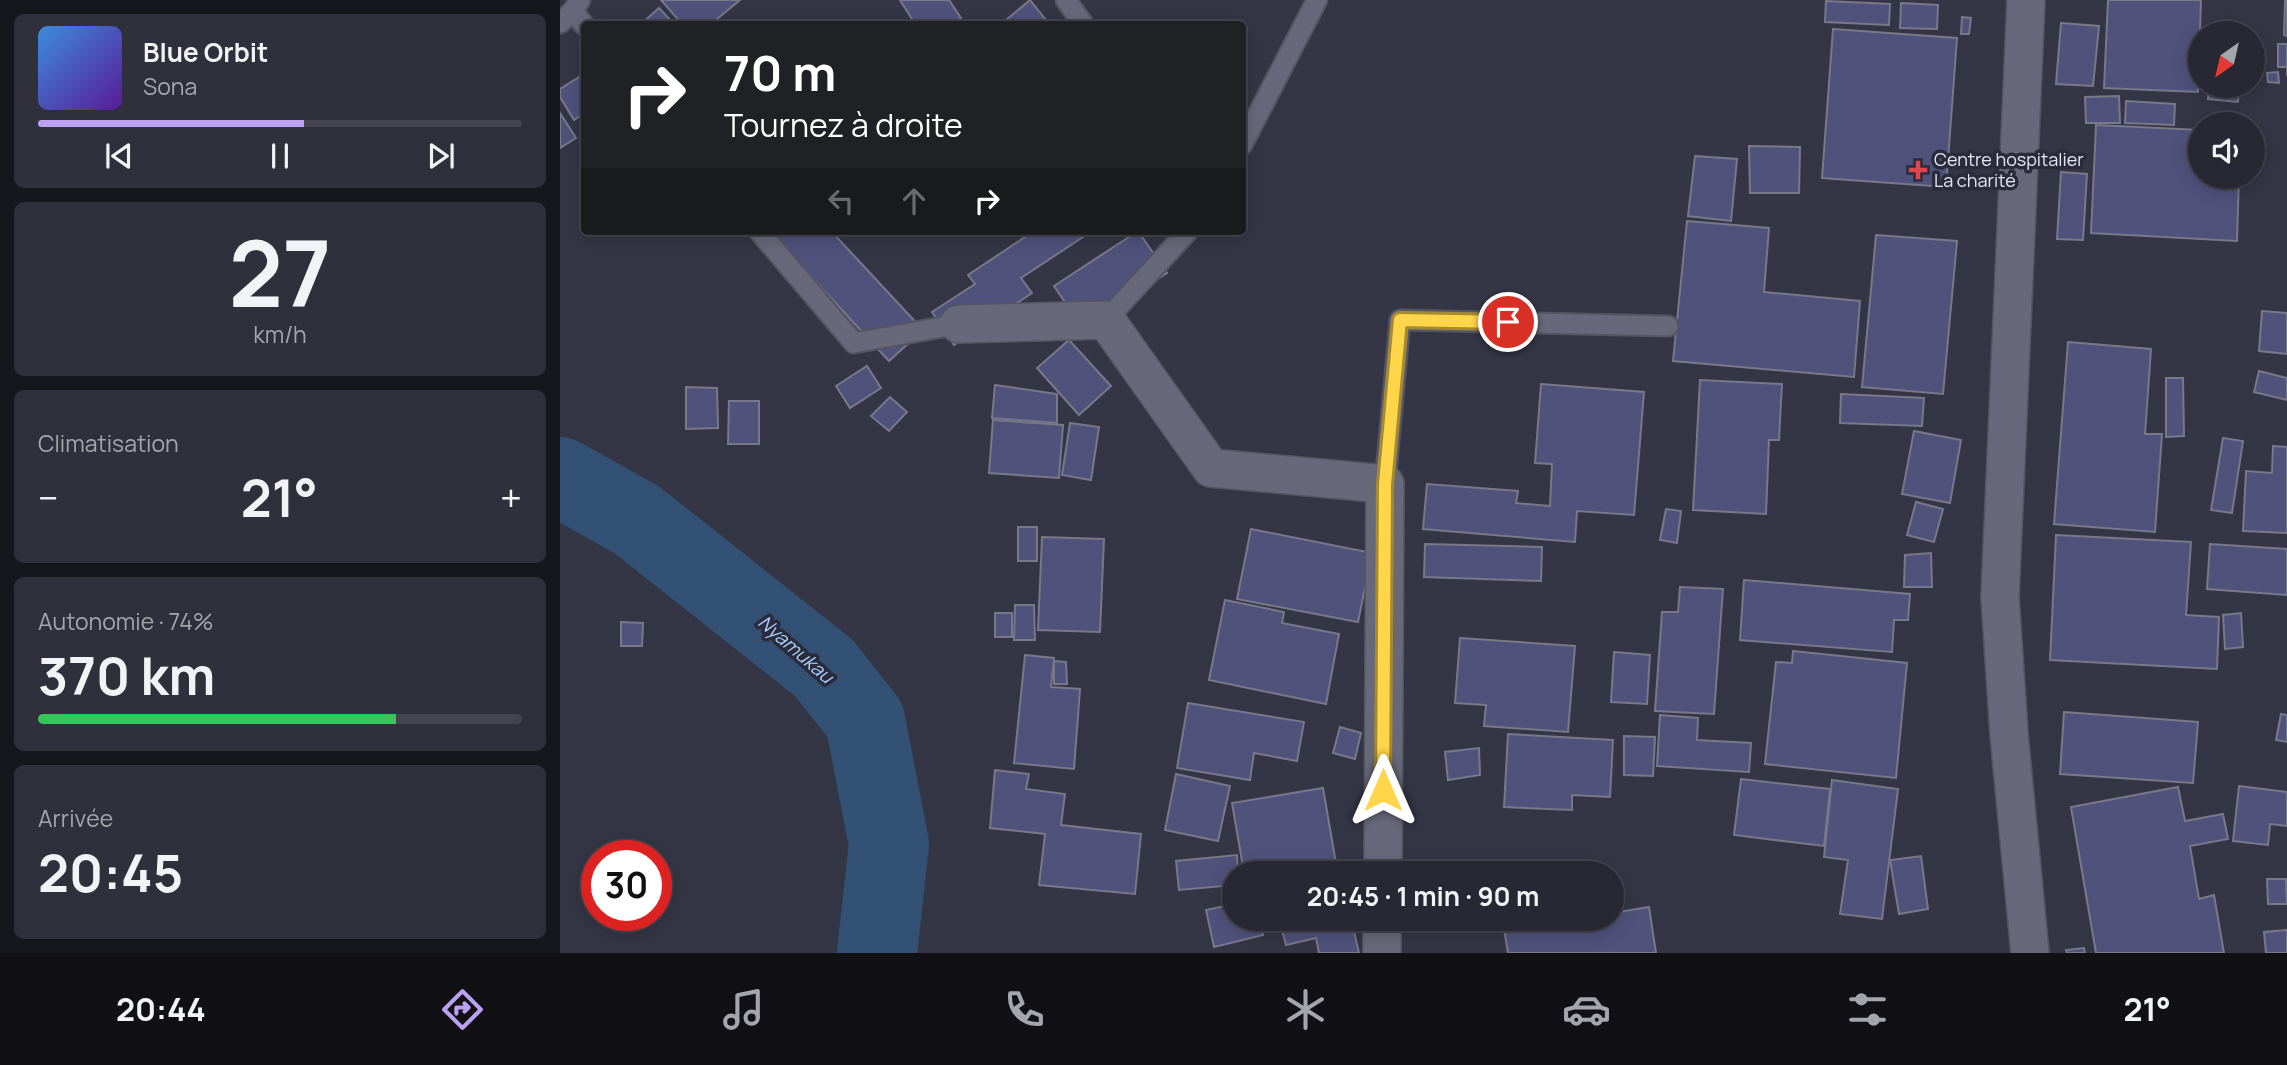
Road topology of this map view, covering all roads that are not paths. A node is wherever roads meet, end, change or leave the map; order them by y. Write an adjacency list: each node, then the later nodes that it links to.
1 (1066, 0): 4 (lane)
2 (1317, 0): 5 (lane)
3 (2026, 0): 15 (street)
4 (1081, 21)
5 (1246, 137)
6 (762, 235): 9 (lane)
7 (1184, 235): 8 (lane)
8 (1106, 320): 9 (street); 11 (street)
9 (959, 324)
10 (1668, 326): 11 (lane)
11 (1385, 484): 12 (street)
12 (1382, 861)
13 (1382, 931): 14 (street)
14 (1382, 953)
15 (2030, 953)

